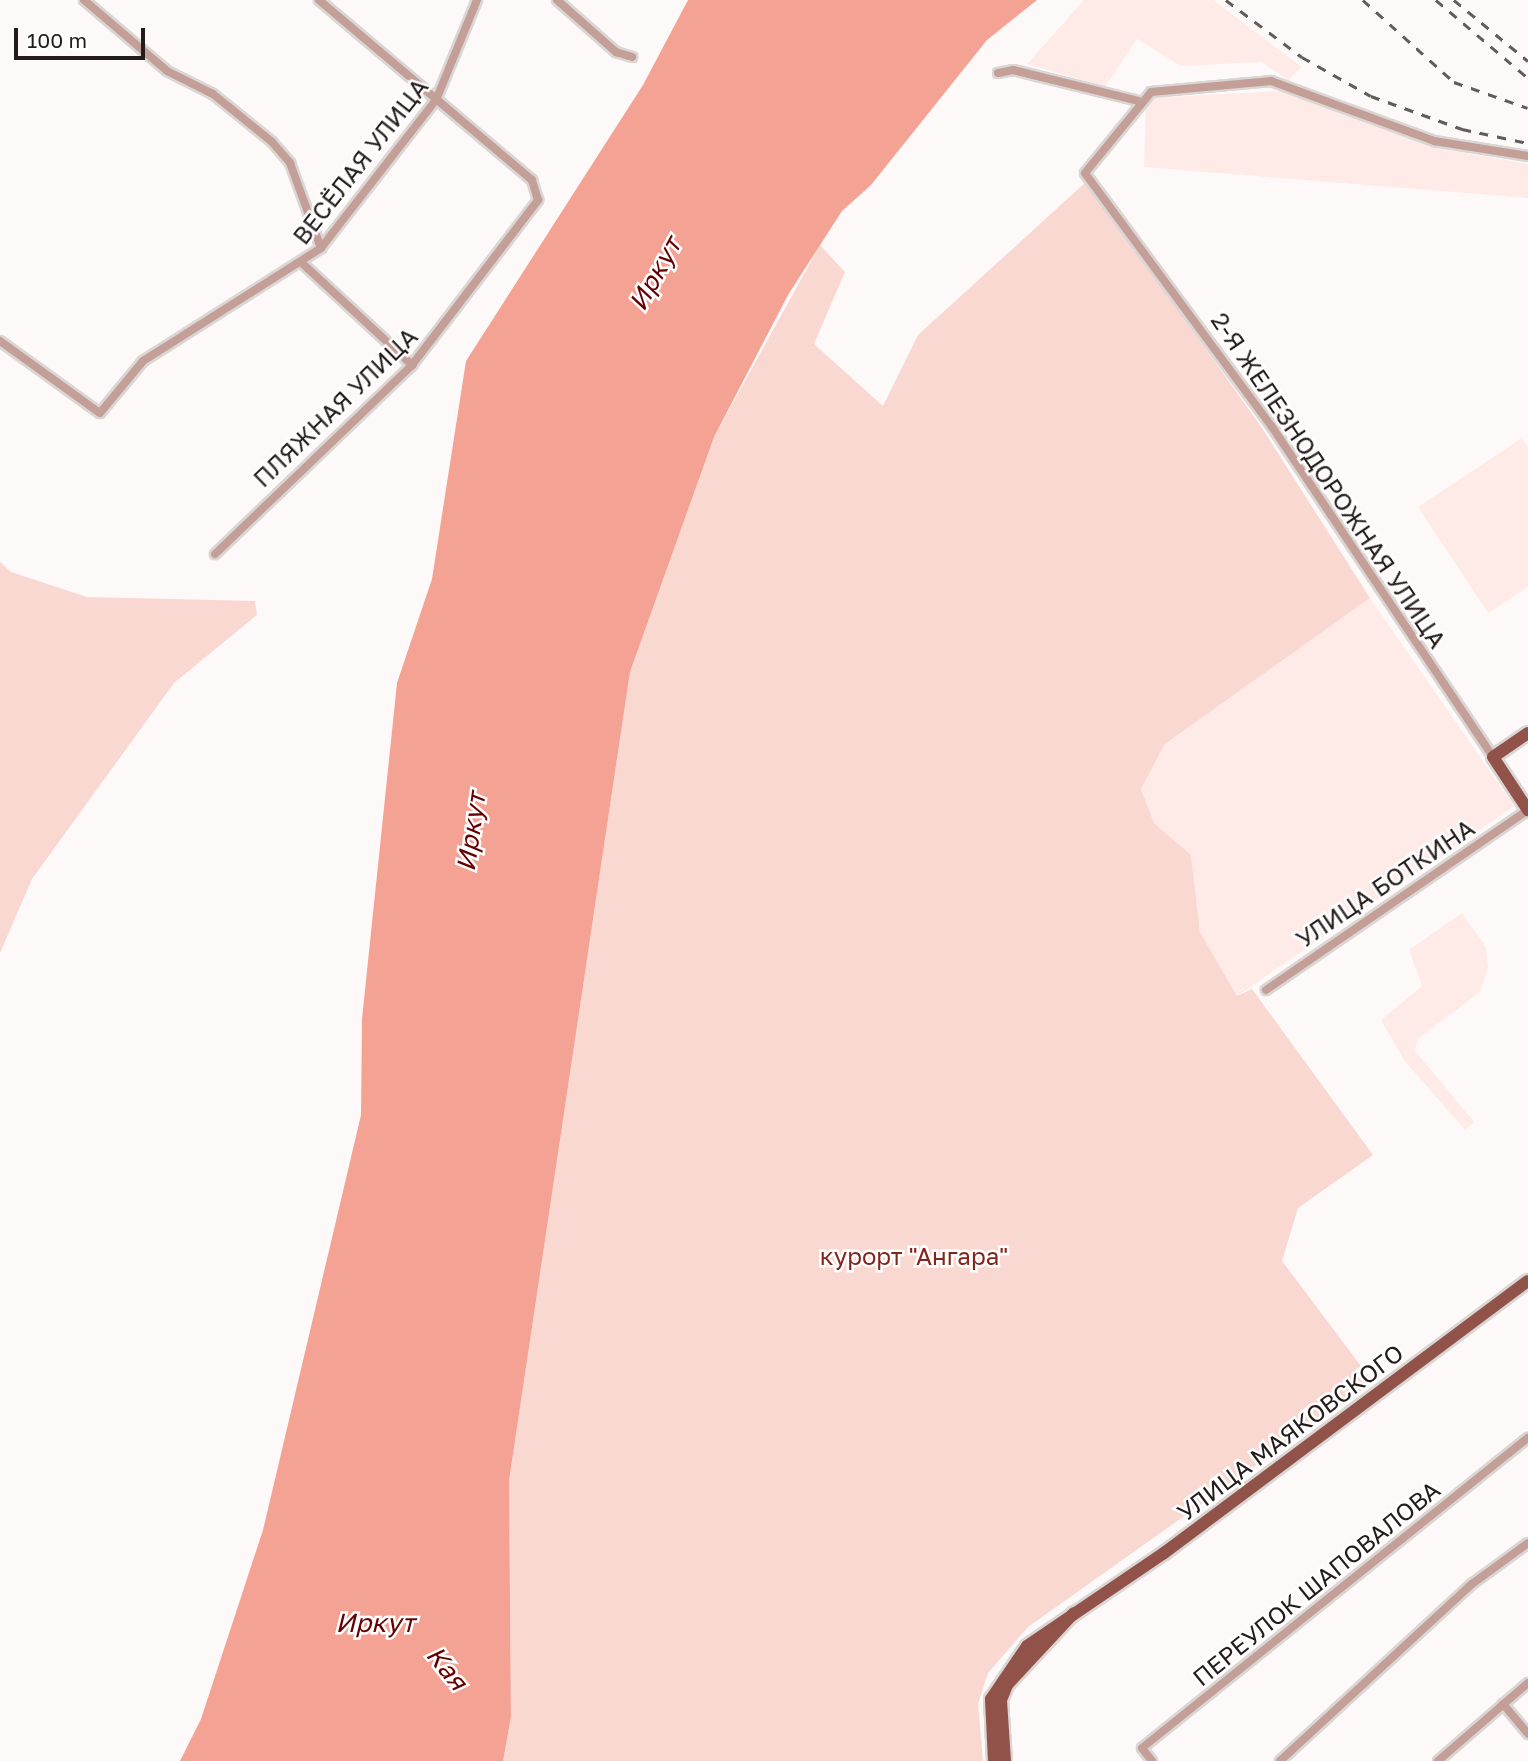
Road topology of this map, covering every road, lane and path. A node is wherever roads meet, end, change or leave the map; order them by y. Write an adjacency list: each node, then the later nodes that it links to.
1 (84, 0): 10 (street)
2 (319, 0): 7 (street)
3 (477, 0): 7 (street, ВЕСЁЛАЯ УЛИЦА)
4 (558, 0): 5 (street)
5 (632, 57)
6 (998, 73): 8 (street)
7 (436, 100): 10 (street, ВЕСЁЛАЯ УЛИЦА); 13 (street, ПЛЯЖНАЯ УЛИЦА)
8 (1138, 101): 9 (street); 16 (street, 2-Я ЖЕЛЕЗНОДОРОЖНАЯ УЛИЦА)
9 (1528, 156)
10 (321, 248): 11 (street, ВЕСЁЛАЯ УЛИЦА)
11 (303, 264): 12 (street, ВЕСЁЛАЯ УЛИЦА); 13 (street)
12 (0, 341)
13 (412, 365): 14 (street, ПЛЯЖНАЯ УЛИЦА)
14 (215, 554)
15 (1528, 733): 16 (main road)
16 (1493, 757): 17 (main road, 2-Я ЖЕЛЕЗНОДОРОЖНАЯ УЛИЦА)
17 (1528, 810): 18 (street, УЛИЦА БОТКИНА)
18 (1266, 990)
19 (1528, 1280): 22 (main road, УЛИЦА МАЯКОВСКОГО)
20 (1528, 1438): 28 (street, ПЕРЕУЛОК ШАПОВАЛОВА)
21 (1528, 1544): 29 (street)
22 (1074, 1614): 26 (main road, УЛИЦА МАЯКОВСКОГО); 27 (main road, УЛИЦА МАЯКОВСКОГО)
23 (1528, 1683): 24 (street)
24 (1503, 1704): 25 (street); 30 (street)
25 (1528, 1734)
26 (994, 1761)
27 (1005, 1761)
28 (1152, 1761)
29 (1280, 1761)
30 (1438, 1761)

